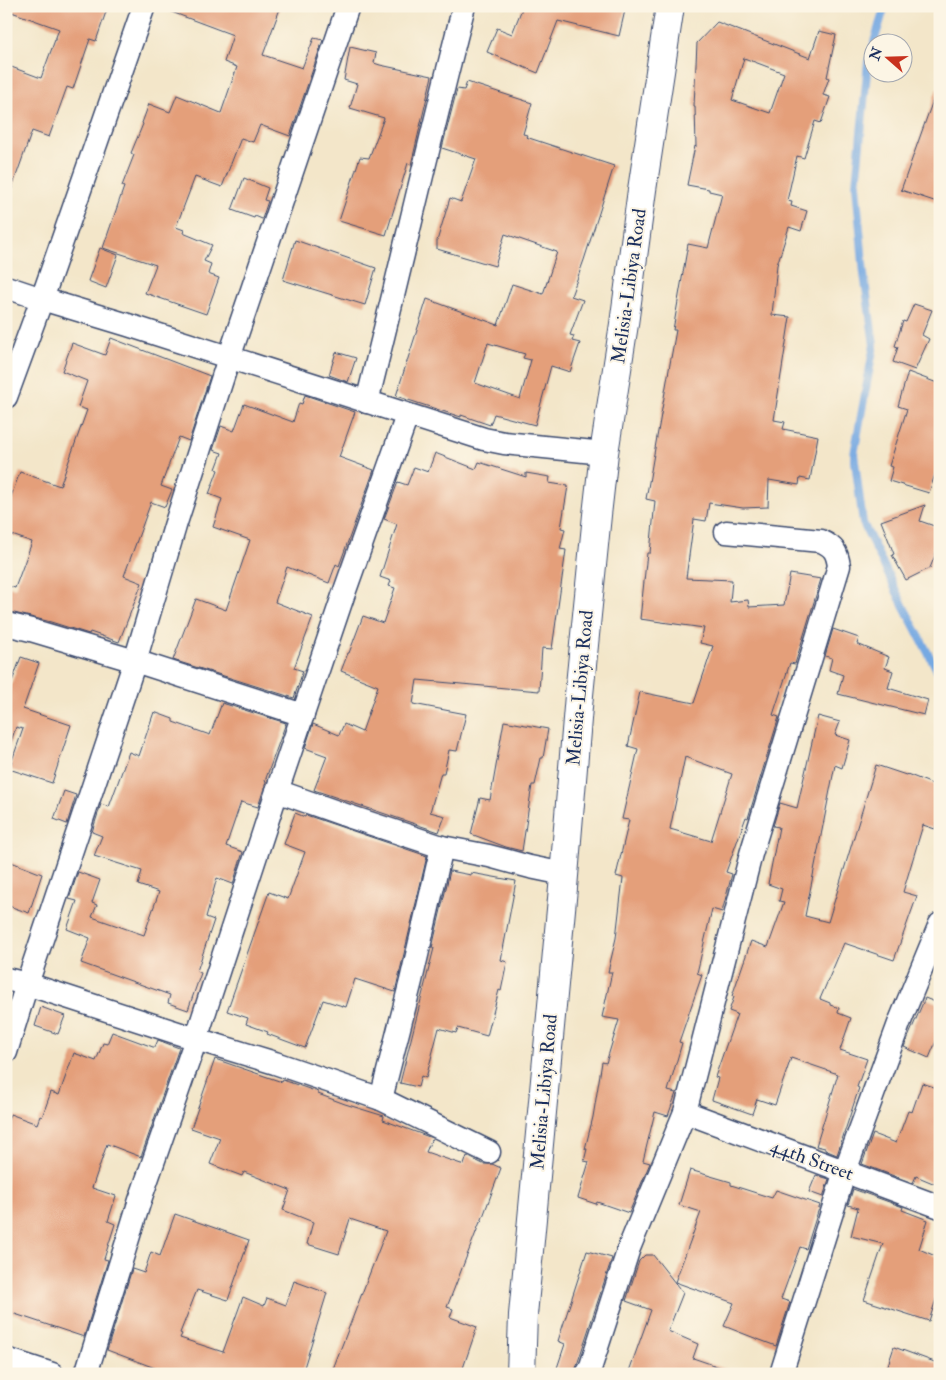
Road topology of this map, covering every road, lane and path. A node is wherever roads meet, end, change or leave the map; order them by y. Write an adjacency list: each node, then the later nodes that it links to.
1 (144, 6): 6 (street)
2 (348, 6): 7 (street)
3 (464, 6): 9 (street)
4 (670, 6): 11 (main road, Melisia-Libiya Road)
5 (6, 287): 6 (street)
6 (42, 299): 7 (street); 8 (street)
7 (229, 358): 9 (street); 14 (street)
8 (6, 397)
9 (367, 402): 10 (street)
10 (407, 416): 11 (street); 15 (street)
11 (604, 453): 18 (main road, Melisia-Libiya Road)
12 (726, 532): 24 (street)
13 (6, 624): 14 (street)
14 (135, 661): 15 (street); 20 (street)
15 (303, 715): 16 (street)
16 (277, 791): 17 (street); 21 (street)
17 (442, 847): 18 (street); 23 (street)
18 (564, 874): 31 (main road, Melisia-Libiya Road)
19 (940, 924): 26 (street)
20 (17, 982): 21 (street); 22 (street)
21 (196, 1039): 23 (street); 30 (street)
22 (6, 1052)
23 (381, 1099): 25 (street)
24 (685, 1112): 26 (street, 44th Street); 32 (street)
25 (489, 1152)
26 (844, 1172): 27 (street, 44th Street); 33 (street)
27 (940, 1207)
28 (6, 1359): 29 (street)
29 (52, 1374)
30 (86, 1374)
31 (521, 1374)
32 (587, 1374)
33 (781, 1374)

